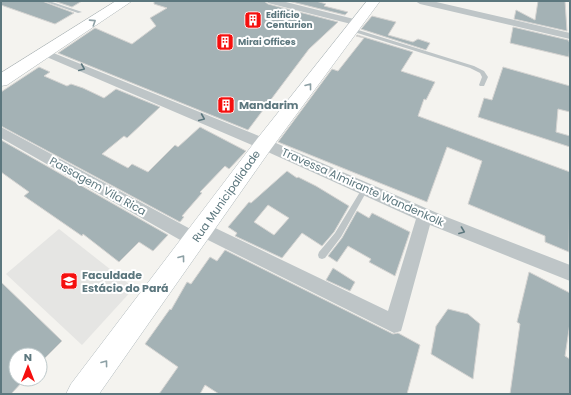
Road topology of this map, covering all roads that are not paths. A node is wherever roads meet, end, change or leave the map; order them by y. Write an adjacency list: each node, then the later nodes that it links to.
1 (46, 1): 7 (lane)
2 (104, 1): 8 (main road)
3 (125, 1): 11 (main road, one-way to 3)
4 (271, 1): 9 (street)
5 (374, 1): 9 (street, Rua Municipalidade)
6 (420, 1): 10 (street)
7 (80, 12)
8 (67, 25): 11 (main road); 12 (main road)
9 (356, 27): 14 (lane); 16 (street, Rua Municipalidade, one-way to 9)
10 (570, 36)
11 (46, 52): 13 (main road); 16 (street, Travessa Almirante Wandenkolk, one-way to 16)
12 (1, 65)
13 (1, 81)
14 (482, 85)
15 (1, 132): 19 (street, Passagem Vila Rica)
16 (264, 144): 17 (street, Travessa Almirante Wandenkolk); 19 (street, Rua Municipalidade)
17 (365, 189): 18 (street, Travessa Almirante Wandenkolk); 20 (lane)
18 (424, 215): 19 (street, Passagem Vila Rica); 21 (street, Travessa Almirante Wandenkolk, one-way to 21)
19 (199, 235): 22 (street, Rua Municipalidade, one-way to 19)
20 (322, 255)
21 (570, 273)
22 (81, 394)

